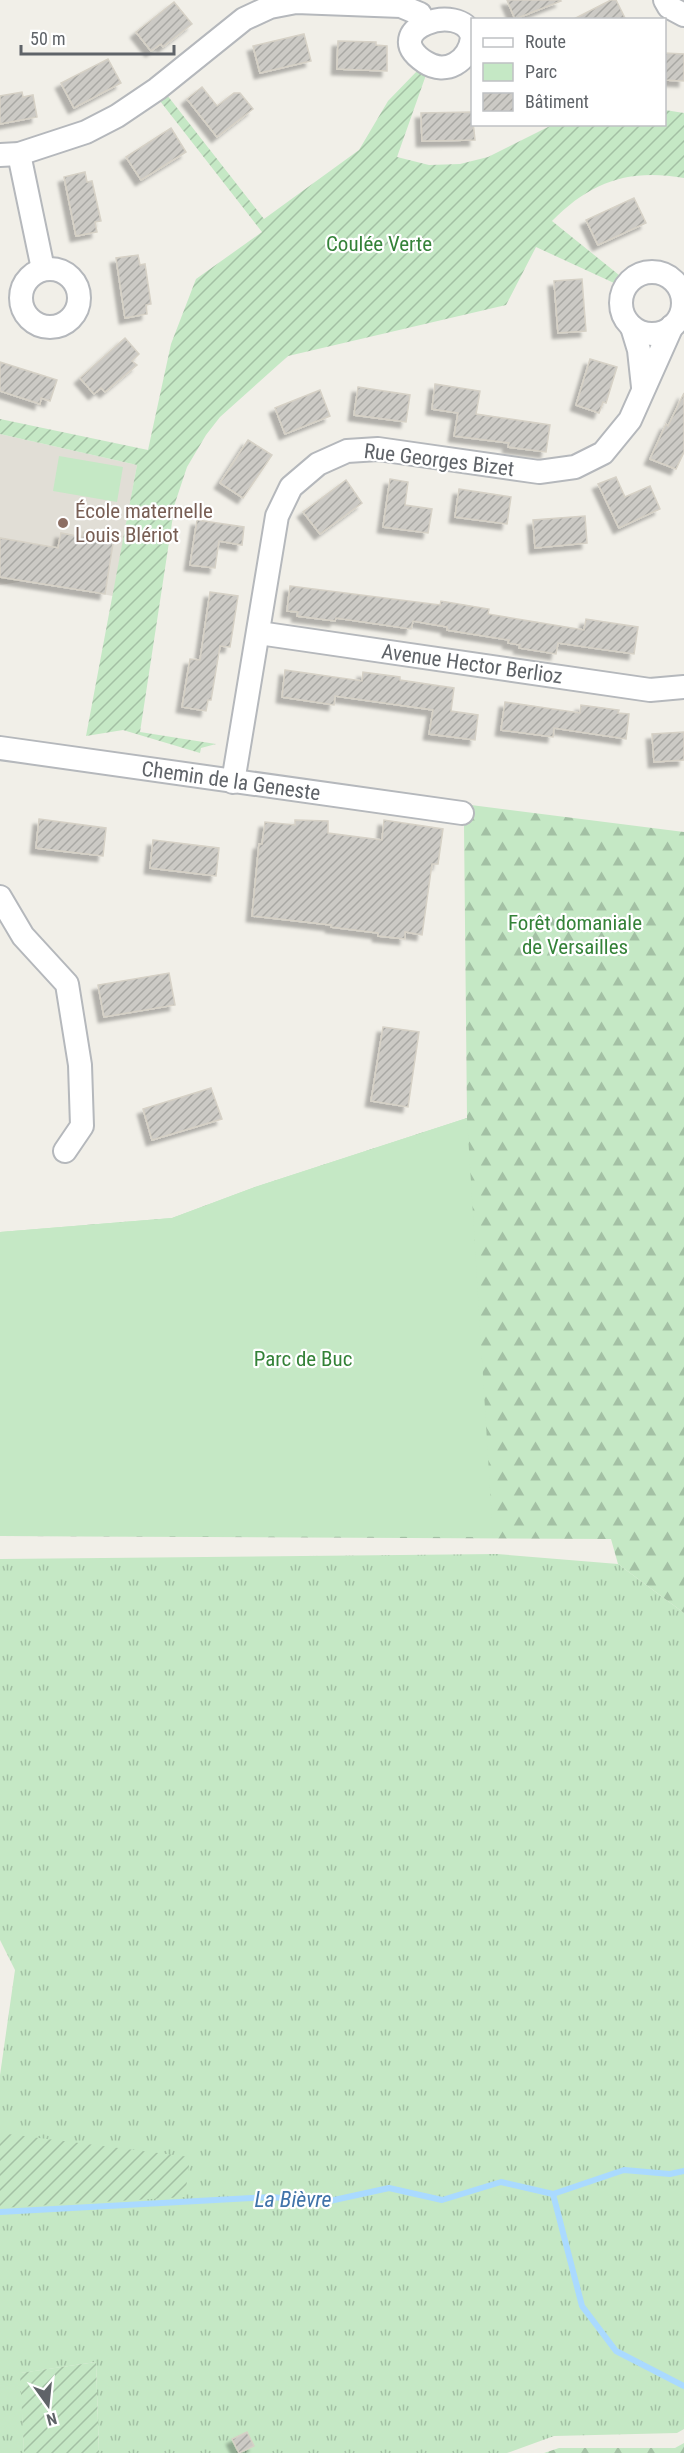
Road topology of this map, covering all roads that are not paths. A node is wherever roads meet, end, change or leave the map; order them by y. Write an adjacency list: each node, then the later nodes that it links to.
1 (665, 0): 3 (street)
2 (420, 14): 4 (street); 5 (street); 6 (street)
3 (684, 15)
4 (471, 34)
5 (471, 40)
6 (10, 155): 7 (street)
7 (43, 269)
8 (672, 326): 9 (street); 9 (street, Rue Georges Bizet); 10 (street, Rue Georges Bizet)
9 (632, 327): 10 (street, Rue Georges Bizet)
10 (643, 388): 11 (street, Rue Georges Bizet)
11 (259, 633): 12 (street, Avenue Hector Berlioz); 14 (street, Rue Georges Bizet)
12 (684, 687)
13 (0, 748): 14 (street, Chemin de la Geneste)
14 (233, 782): 15 (street, Chemin de la Geneste)
15 (462, 813)
16 (0, 897): 17 (street)
17 (65, 1151)

